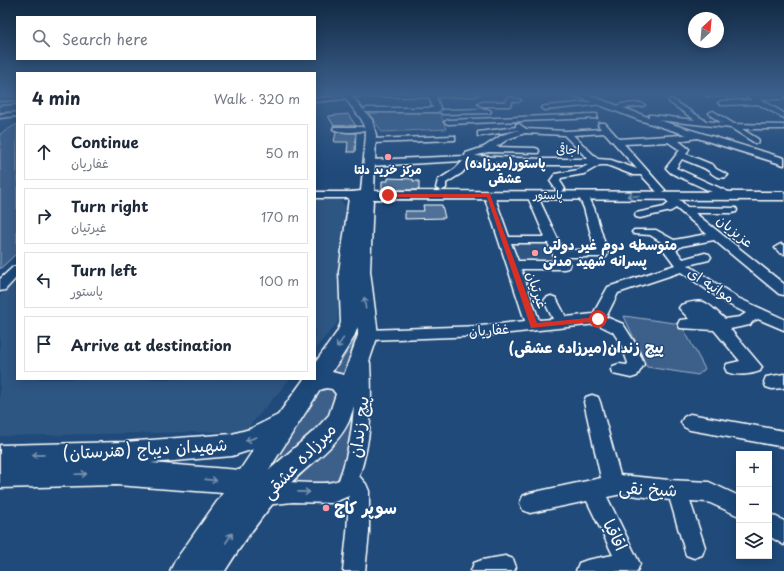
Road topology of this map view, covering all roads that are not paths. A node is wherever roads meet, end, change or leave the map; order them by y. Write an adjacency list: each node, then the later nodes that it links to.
1 (360, 121): 17 (main road)
2 (367, 121): 26 (main road)
3 (479, 121): 11 (street)
4 (513, 121): 18 (street)
5 (598, 121): 19 (street, عزیزیان)
6 (656, 121): 23 (main road)
7 (664, 121): 30 (main road)
8 (680, 121): 12 (street)
9 (700, 121): 12 (street)
10 (724, 121): 13 (street)
11 (448, 122)
12 (705, 124): 13 (street)
13 (731, 126): 14 (street); 30 (street)
14 (773, 127): 15 (street); 22 (street)
15 (784, 127)
16 (337, 129): 17 (street)
17 (362, 129): 44 (main road)
18 (523, 130): 20 (street); 21 (street); 29 (street); 31 (street)
19 (607, 131): 20 (street); 27 (street, عزیزیان)
20 (566, 133): 38 (street)
21 (481, 134)
22 (784, 134)
23 (694, 136): 25 (street); 30 (main road)
24 (452, 138): 26 (street)
25 (670, 139): 27 (street); 32 (street)
26 (371, 141): 37 (main road)
27 (617, 142): 39 (street, عزیزیان)
28 (512, 146): 29 (street)
29 (490, 147): 31 (street); 34 (street)
30 (752, 147): 33 (main road); 36 (main road)
31 (535, 152): 35 (street)
32 (680, 155): 40 (street); 49 (street, پاستور)
33 (784, 157)
34 (468, 158): 35 (street, اجاقی); 37 (street, اجاقی); 42 (street)
35 (544, 162): 38 (street, اجاقی); 41 (street)
36 (784, 162)
37 (369, 163): 44 (main road)
38 (597, 163): 39 (street, اجاقی); 41 (street)
39 (644, 172): 51 (street, عزیزیان)
40 (723, 175)
41 (558, 176): 43 (street)
42 (441, 188)
43 (560, 189)
44 (370, 192): 45 (street); 46 (main road, پاستور); 64 (main road, میرزاده عشقی)
45 (316, 194)
46 (489, 195): 47 (main road, پاستور); 56 (street, غیرتیان)
47 (532, 195): 48 (main road, پاستور); 57 (street)
48 (583, 195): 51 (main road, پاستور, one-way to 48); 59 (street)
49 (729, 196): 50 (main road, پاستور); 51 (main road, پاستور)
50 (784, 196)
51 (672, 200): 52 (street); 53 (street); 55 (street, عزیزیان)
52 (732, 210)
53 (640, 216)
54 (638, 232): 58 (street)
55 (718, 236): 58 (street); 66 (street, عزیزیان)
56 (504, 240): 57 (street); 62 (street, غیرتیان)
57 (553, 240): 59 (street)
58 (674, 245): 61 (street, موانیه ای)
59 (558, 253): 62 (street)
60 (705, 257): 61 (street)
61 (681, 265): 68 (street, موانیه ای); 69 (street)
62 (513, 266): 74 (street, غیرتیان)
63 (16, 271): 65 (street)
64 (355, 272): 75 (main road, میرزاده عشقی, one-way to 64); 79 (main road, میرزاده عشقی, one-way to 79)
65 (0, 287)
66 (784, 290)
67 (551, 301): 70 (street)
68 (759, 313): 72 (street); 73 (street, موانیه ای)
69 (598, 319): 70 (street, غفاریان); 78 (street)
70 (562, 323): 74 (street, غفاریان)
71 (685, 324): 72 (street)
72 (715, 325): 77 (street)
73 (784, 325)
74 (534, 326): 75 (street, غفاریان)
75 (368, 335): 76 (main road, میرزاده عشقی)
76 (361, 355): 82 (main road, میرزاده عشقی); 90 (street, پیچ زندان)
77 (733, 368)
78 (618, 370)
79 (316, 378)
80 (315, 380): 81 (main road, میرزاده عشقی, one-way to 81)
81 (312, 384): 82 (main road); 84 (main road, میرزاده عشقی)
82 (348, 393): 91 (main road, میرزاده عشقی)
83 (592, 402): 92 (street)
84 (286, 422): 88 (main road, شهیدان دیباج (هنرستان), one-way to 88); 91 (main road, میرزاده عشقی)
85 (690, 422): 86 (street)
86 (784, 439)
87 (0, 456): 88 (main road, شهیدان دیباج (هنرستان), one-way to 87)
88 (120, 463): 89 (main road, شهیدان دیباج (هنرستان), one-way to 88); 91 (main road, شهیدان دیباج (هنرستان), one-way to 91)
89 (0, 476)
90 (349, 479): 91 (street, پیچ زندان, one-way to 90); 102 (street)
91 (264, 485): 100 (main road, میرزاده عشقی); 101 (main road, میرزاده عشقی, one-way to 91)
92 (603, 488): 93 (street, شیخ نقی); 94 (street, شیخ نقی); 104 (street, اقاقیا)
93 (677, 490): 95 (street, شیخ نقی); 98 (street)
94 (530, 503)
95 (736, 505)
96 (772, 525): 97 (street)
97 (784, 534)
98 (694, 547)
99 (506, 567): 103 (street)
100 (185, 571)
101 (208, 571)
102 (354, 571)
103 (482, 571)
104 (588, 571)

